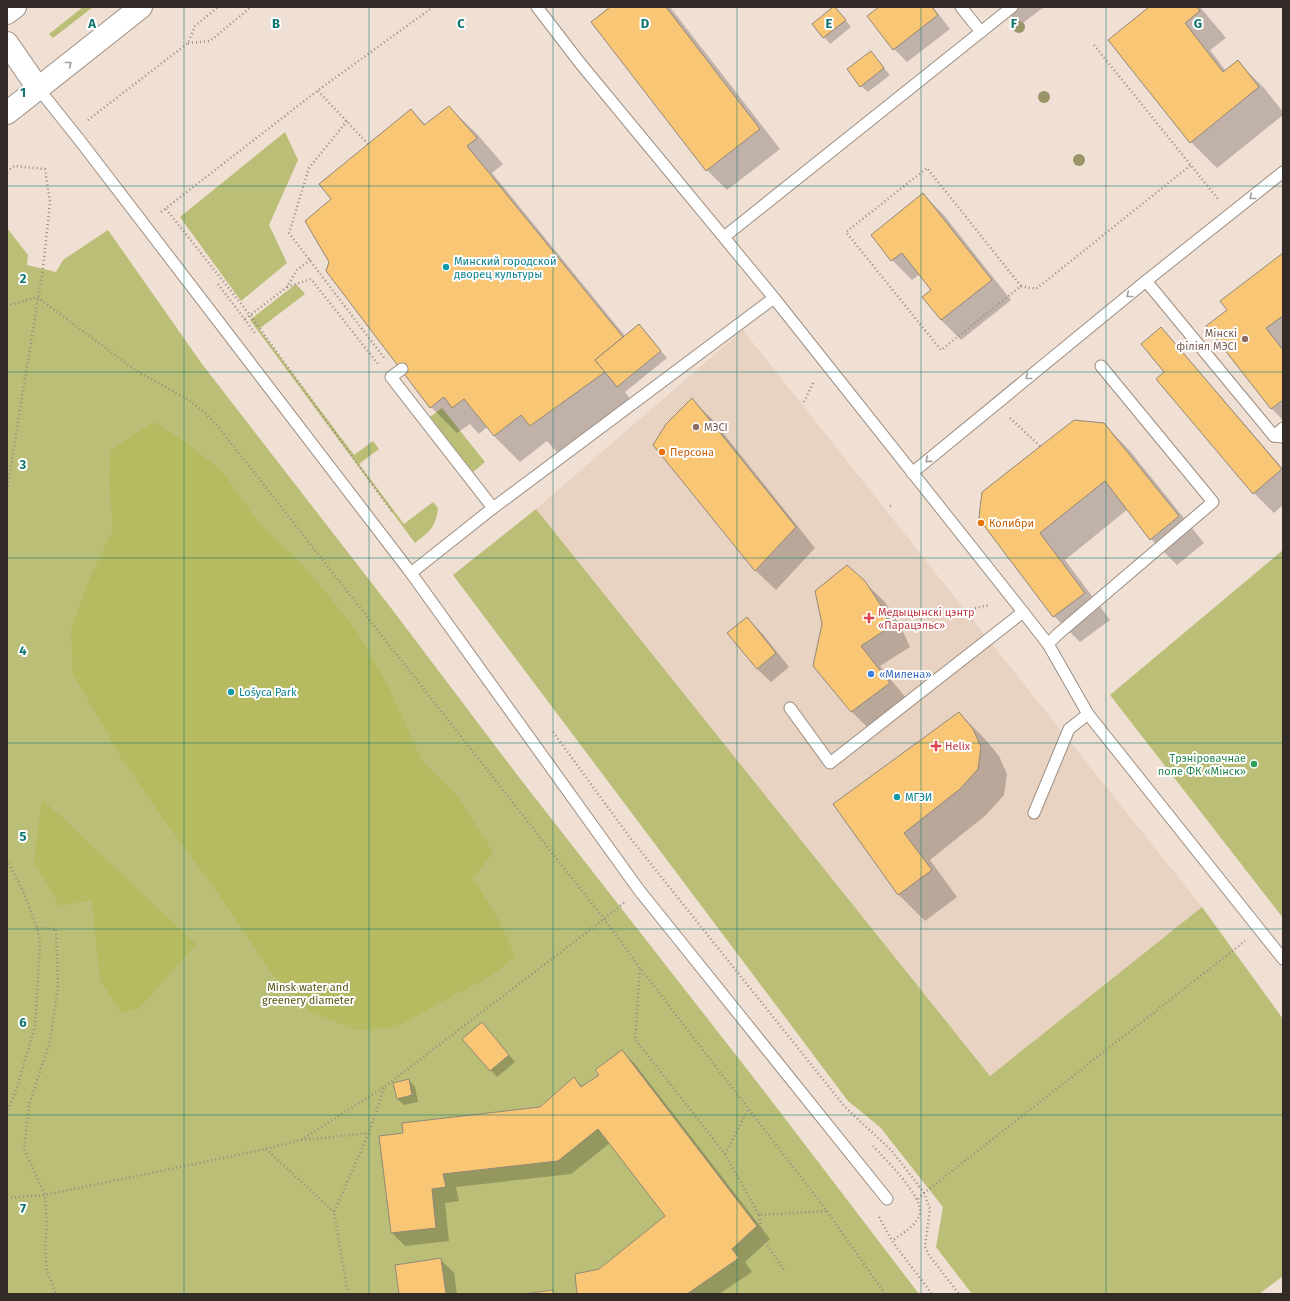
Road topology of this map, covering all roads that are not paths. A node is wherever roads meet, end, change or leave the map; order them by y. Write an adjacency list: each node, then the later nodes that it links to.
1 (15, 7): 6 (main road)
2 (141, 7): 9 (main road, one-way to 2)
3 (961, 7): 7 (lane)
4 (1012, 7): 7 (lane)
5 (542, 9): 12 (lane)
6 (7, 13)
7 (980, 32): 12 (lane)
8 (7, 43): 9 (main road)
9 (38, 88): 10 (main road); 21 (lane)
10 (7, 113)
11 (1283, 172): 13 (lane, one-way to 13)
12 (724, 237): 14 (lane)
13 (1146, 281): 18 (lane); 19 (lane, one-way to 19)
14 (774, 298): 19 (lane); 20 (lane)
15 (1101, 366): 23 (lane)
16 (402, 369): 20 (lane)
17 (1283, 428): 18 (lane)
18 (1278, 436)
19 (912, 473): 22 (lane)
20 (492, 508): 21 (lane)
21 (411, 573): 28 (lane)
22 (1023, 612): 23 (lane); 24 (lane)
23 (1048, 644): 25 (lane)
24 (790, 708)
25 (1088, 714): 26 (lane); 27 (lane)
26 (1034, 813)
27 (1283, 959)
28 (887, 1199)

